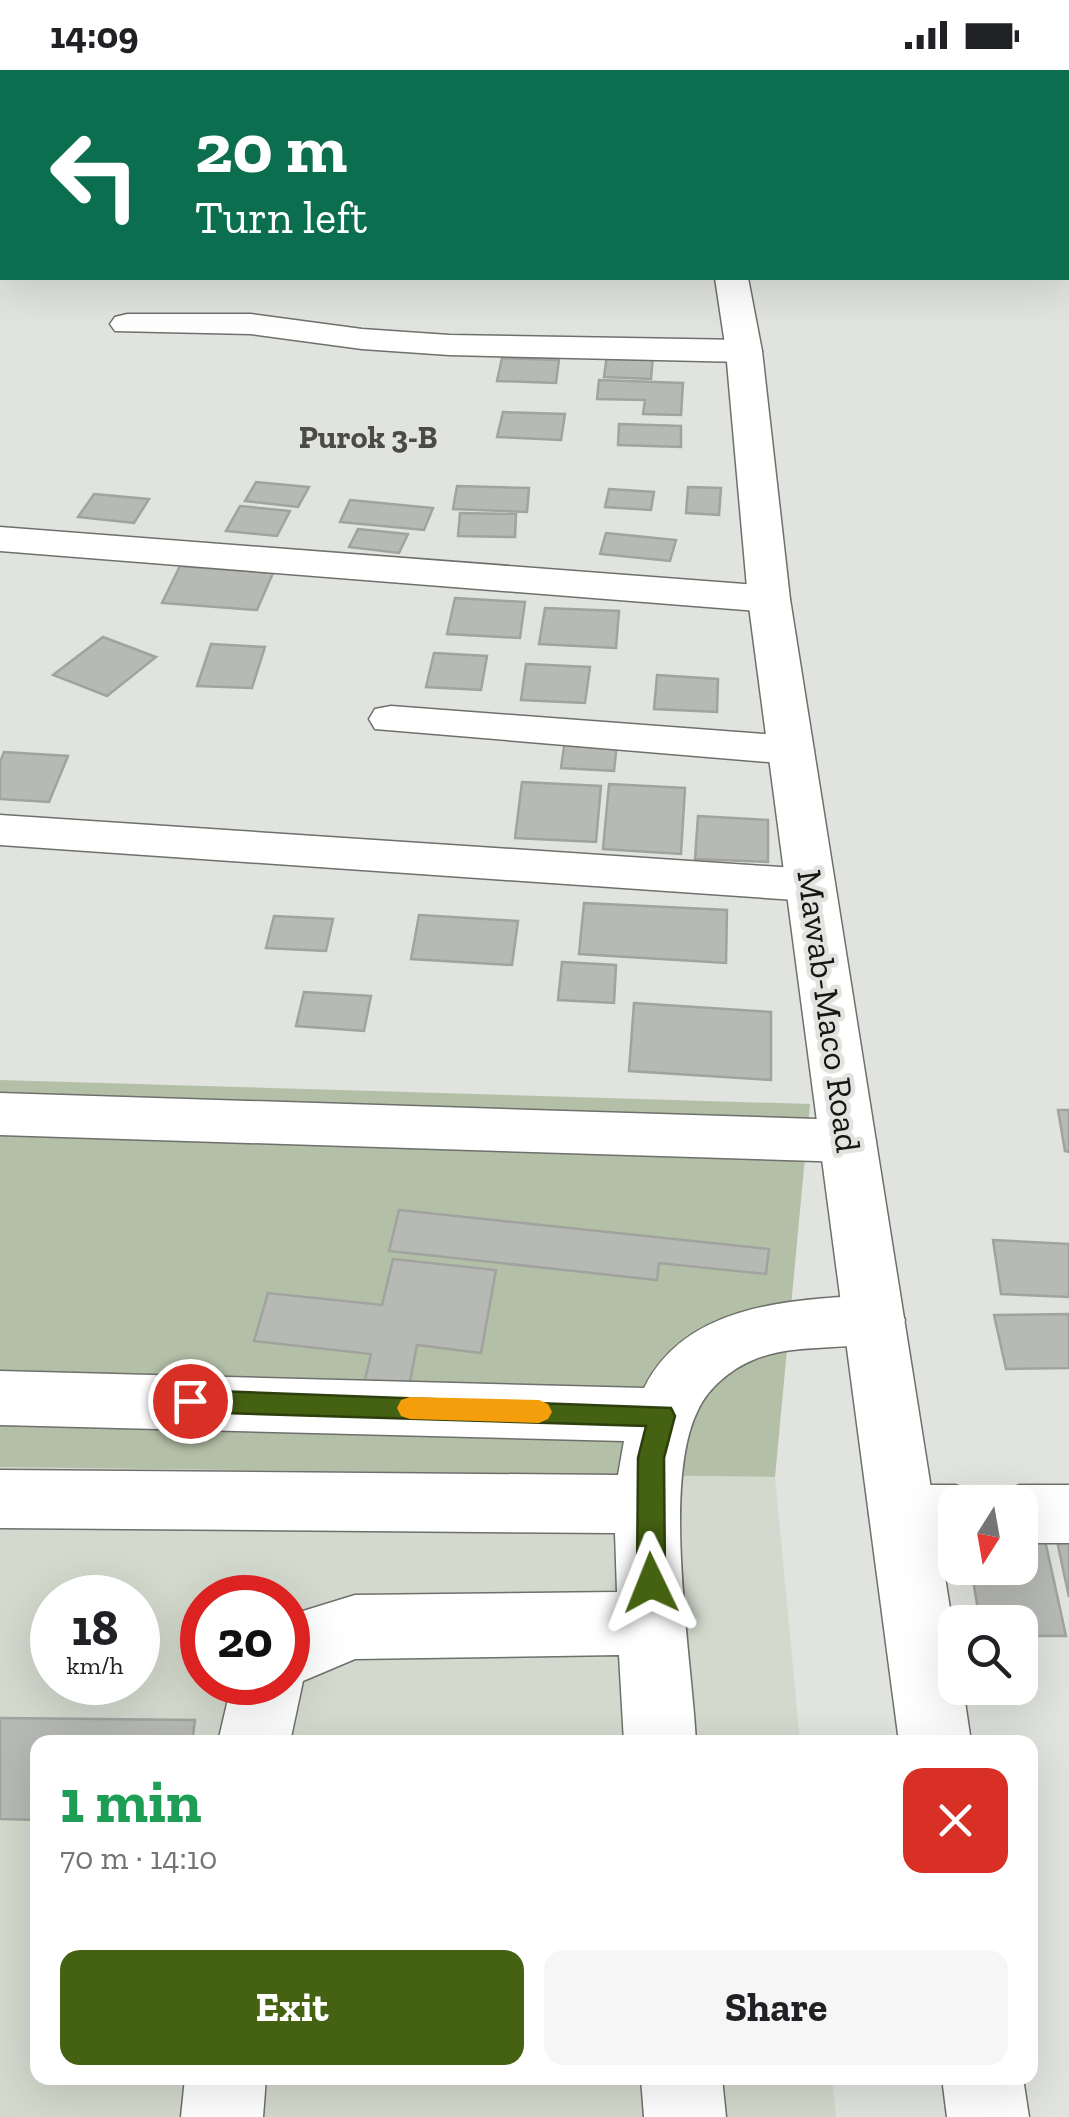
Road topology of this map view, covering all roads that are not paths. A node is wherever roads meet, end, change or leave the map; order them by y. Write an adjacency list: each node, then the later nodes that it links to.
1 (731, 280): 3 (street, Mawab-Maco Road)
2 (127, 324): 3 (street)
3 (744, 351): 5 (street, Mawab-Maco Road)
4 (0, 538): 5 (street)
5 (769, 600): 7 (street, Mawab-Maco Road)
6 (390, 719): 7 (street)
7 (791, 750): 9 (street, Mawab-Maco Road)
8 (0, 830): 9 (street)
9 (810, 885): 11 (street, Mawab-Maco Road)
10 (0, 1114): 11 (street)
11 (848, 1141): 12 (street, Mawab-Maco Road)
12 (874, 1320): 14 (street); 17 (street, Mawab-Maco Road)
13 (0, 1398): 14 (street)
14 (662, 1416): 16 (street)
15 (0, 1498): 16 (street)
16 (649, 1504): 20 (street)
17 (928, 1514): 25 (street, Mawab-Maco Road)
18 (1038, 1514): 19 (street)
19 (1069, 1514)
20 (652, 1623): 21 (street); 24 (street)
21 (310, 1641)
22 (263, 1705): 23 (street)
23 (256, 1735)
24 (660, 1735)
25 (935, 1735)
26 (225, 2085): 29 (street)
27 (683, 2085): 30 (street)
28 (984, 2085): 31 (street)
29 (222, 2117)
30 (685, 2117)
31 (988, 2117)

